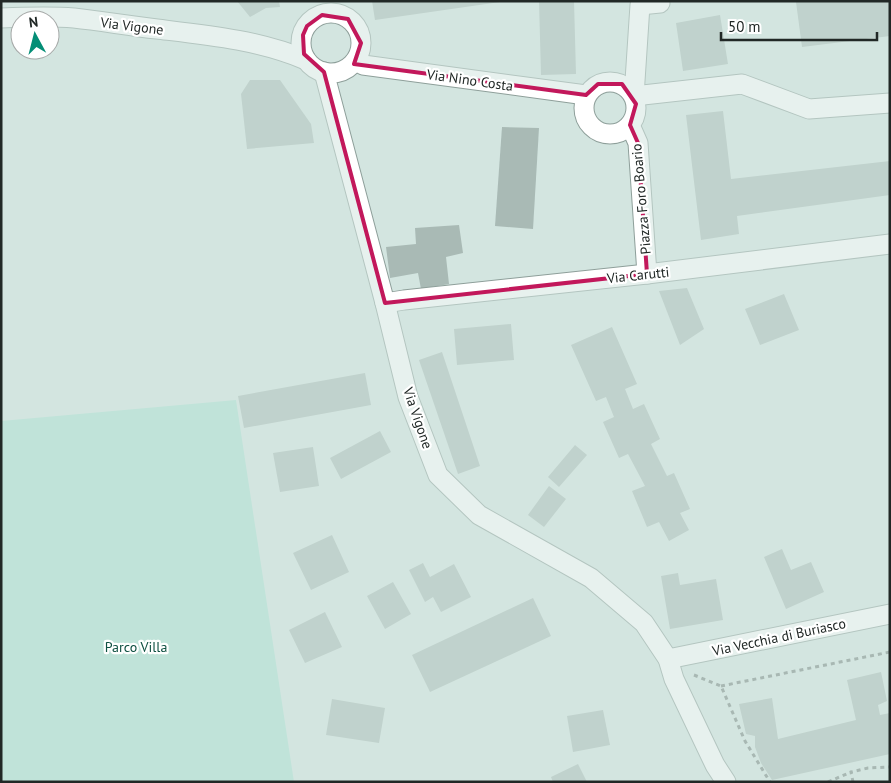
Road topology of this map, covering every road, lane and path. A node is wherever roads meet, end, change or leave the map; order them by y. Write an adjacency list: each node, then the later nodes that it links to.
1 (659, 2): 10 (street)
2 (341, 9): 4 (street); 7 (street)
3 (1, 18): 5 (street, Via Vigone)
4 (303, 35): 5 (street, Via Vigone); 6 (street)
5 (261, 46): 6 (street, Via Vigone)
6 (306, 60): 8 (street)
7 (356, 60): 8 (street); 9 (street, Via Nino Costa)
8 (324, 72): 15 (street, Via Vigone)
9 (586, 95): 10 (street); 12 (street)
10 (634, 96): 11 (street); 12 (street)
11 (890, 104)
12 (630, 125): 14 (street, Piazza Foro Boario)
13 (890, 244): 14 (street, Via Carutti)
14 (647, 274): 15 (street, Via Carutti)
15 (386, 303): 18 (street, Via Vigone)
16 (890, 614): 18 (street, Via Vecchia di Buriasco)
17 (890, 652): 20 (path)
18 (668, 659): 19 (street, Via Vigone)
19 (674, 679): 20 (path); 23 (street, Via Vigone)
20 (721, 686): 24 (path)
21 (890, 767): 22 (path)
22 (851, 772): 25 (path); 26 (path)
23 (726, 782)
24 (770, 782)
25 (828, 782)
26 (853, 782)

